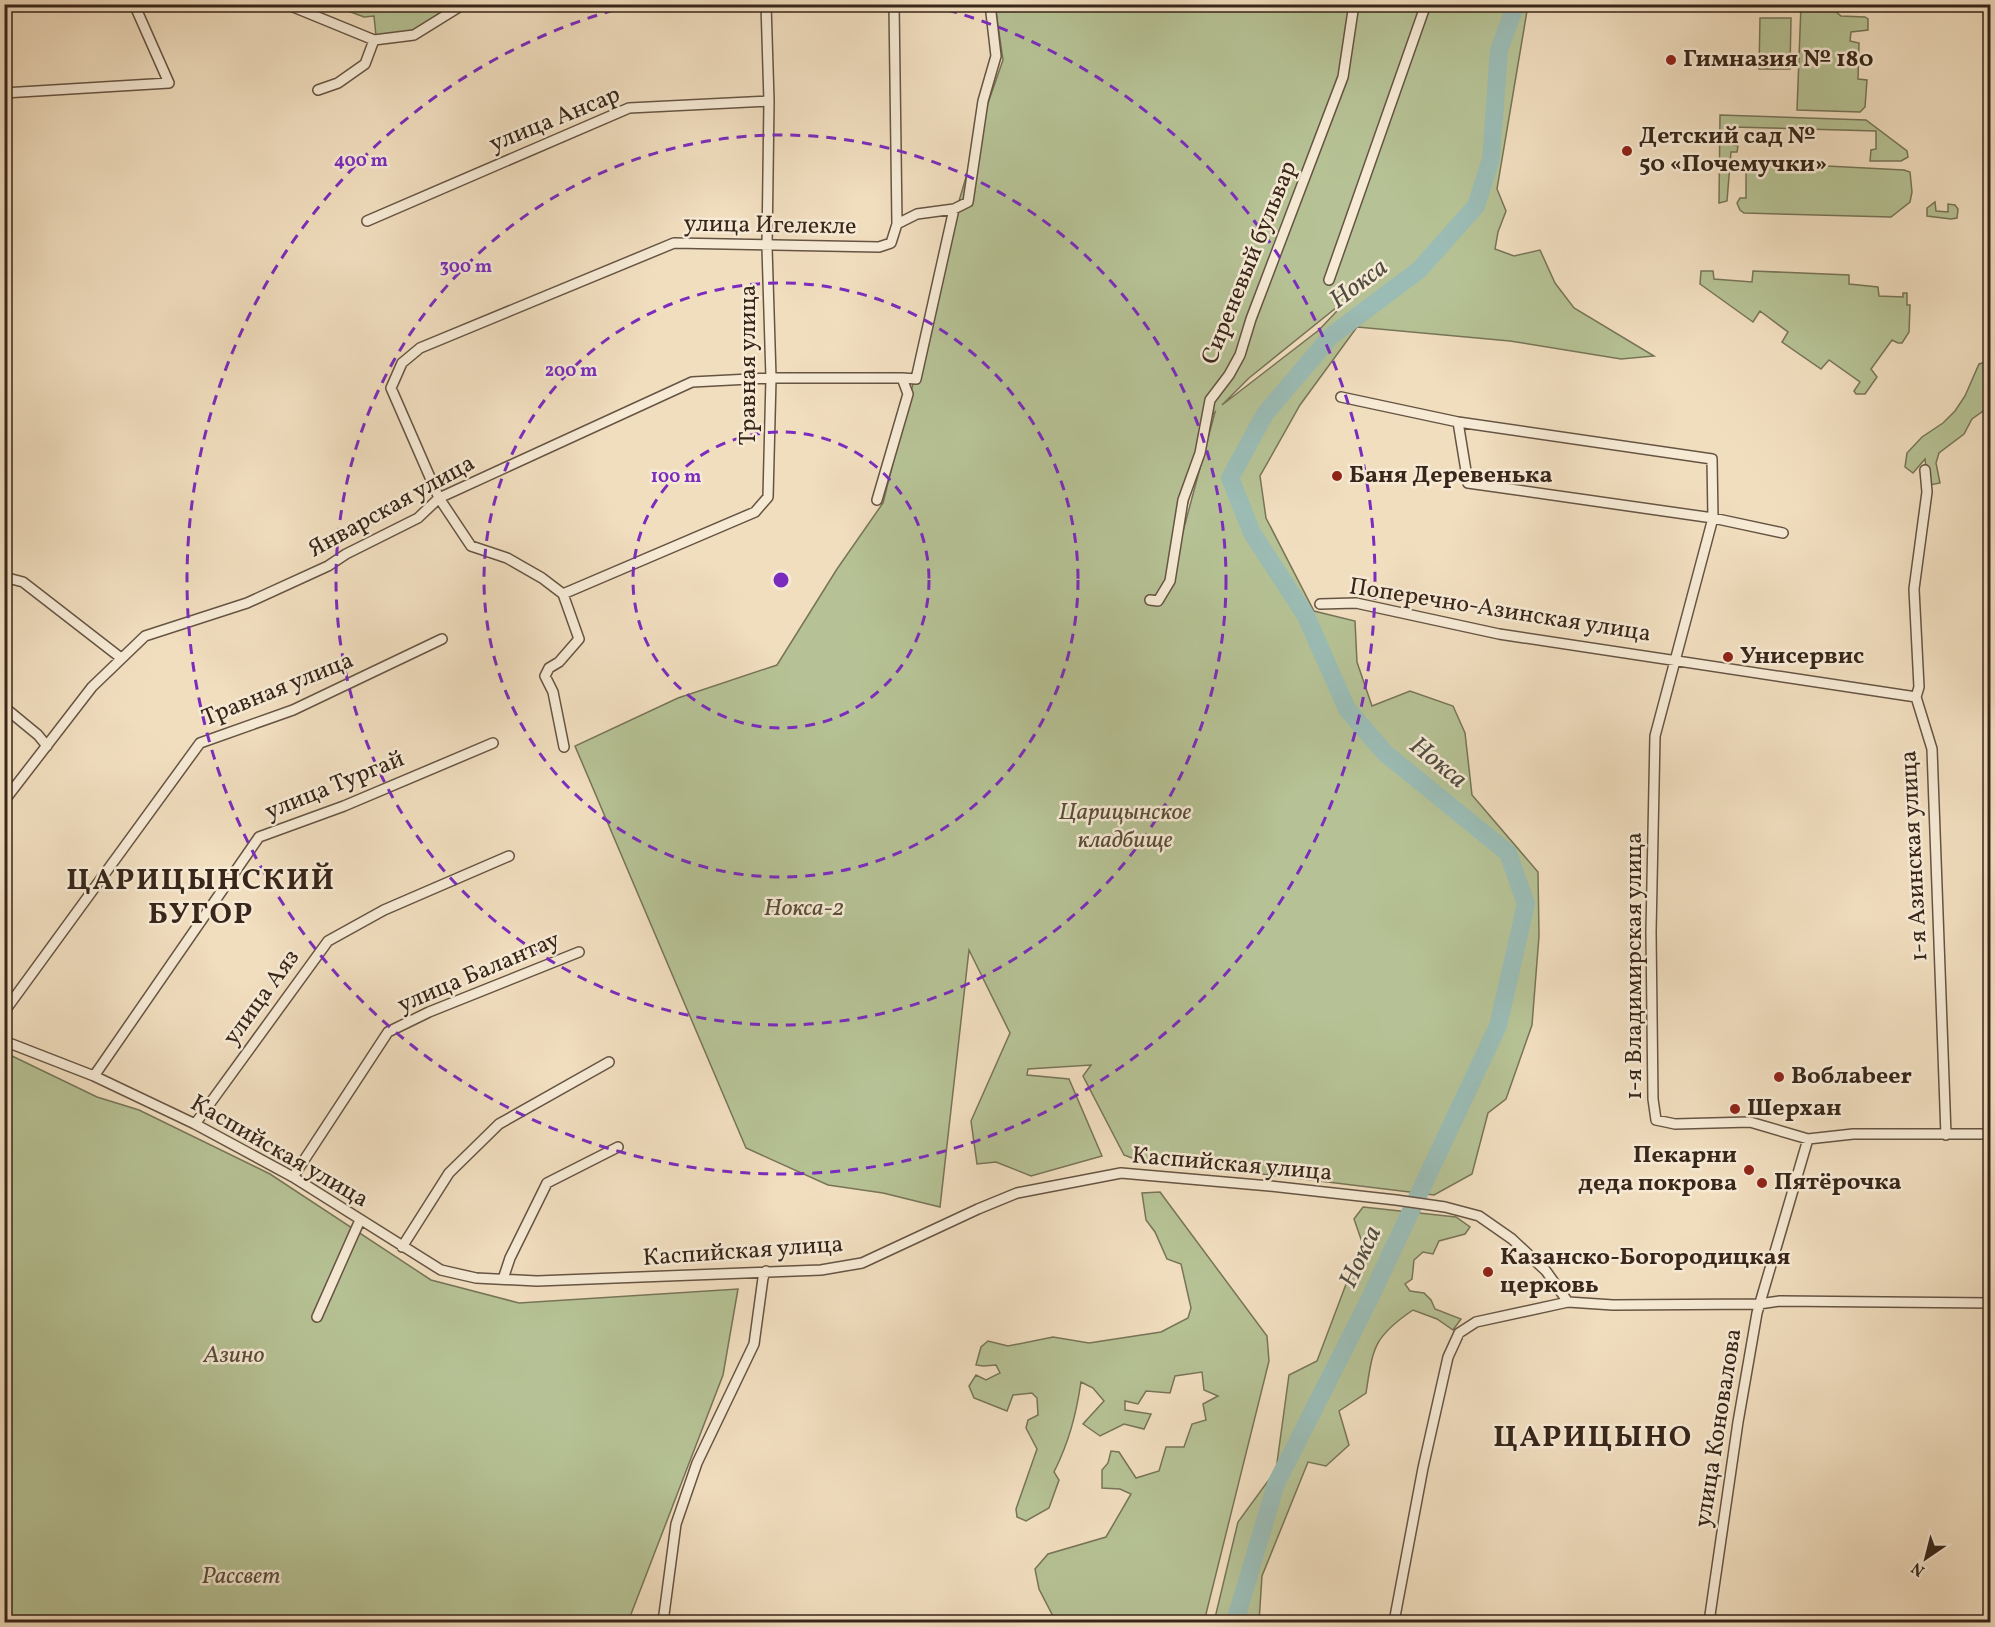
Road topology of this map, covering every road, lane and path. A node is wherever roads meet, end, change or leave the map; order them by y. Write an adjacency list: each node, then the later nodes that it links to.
1 (134, 4): 11 (street)
2 (286, 4): 9 (street)
3 (464, 4): 9 (street)
4 (766, 4): 12 (street, Травная улица)
5 (894, 4): 15 (street)
6 (990, 4): 13 (street)
7 (1354, 4): 29 (street, Сиреневый бульвар)
8 (1426, 4): 17 (street)
9 (374, 40): 10 (street)
10 (318, 90)
11 (4, 93)
12 (769, 101): 14 (street, улица Ансар); 16 (street, Травная улица)
13 (954, 209): 15 (street); 19 (street, Январская улица)
14 (367, 221)
15 (897, 224): 16 (street, улица Игелекле)
16 (767, 247): 18 (street, Травная улица); 23 (street, улица Игелекле)
17 (1329, 280)
18 (771, 378): 19 (street, Январская улица); 23 (street, Январская улица); 28 (street, Травная улица)
19 (902, 378): 24 (street)
20 (1341, 397): 21 (street, Поперечно-Азинская улица)
21 (1458, 422): 25 (street); 25 (street, Поперечно-Азинская улица)
22 (1925, 470): 34 (street, 1-я Азинская улица)
23 (439, 498): 28 (street, улица Игелекле); 32 (street, Январская улица)
24 (877, 500)
25 (1713, 518): 26 (street); 33 (street, Поперечно-Азинская улица)
26 (1783, 532)
27 (4, 578): 32 (street)
28 (563, 594): 38 (street)
29 (1150, 600)
30 (1320, 604): 33 (street, Поперечно-Азинская улица)
31 (442, 639): 42 (street, Травная улица)
32 (121, 658): 37 (street, Январская улица)
33 (1674, 659): 34 (street, Поперечно-Азинская улица); 49 (street, 1-я Владимирская улица)
34 (1916, 697): 48 (street, 1-я Азинская улица)
35 (4, 707): 37 (street)
36 (493, 743): 45 (street, улица Тургай)
37 (47, 746): 39 (street, Январская улица)
38 (564, 747)
39 (4, 801)
40 (509, 856): 46 (street, улица Аяз)
41 (579, 952): 51 (street, улица Балантау)
42 (4, 1012)
43 (4, 1041): 45 (street, Каспийская улица)
44 (609, 1062): 53 (street)
45 (94, 1076): 46 (street, Каспийская улица)
46 (195, 1124): 51 (street, Каспийская улица)
47 (1990, 1134): 48 (street)
48 (1946, 1135): 49 (street)
49 (1808, 1139): 57 (street, улица Коновалова)
50 (618, 1147): 55 (street)
51 (293, 1177): 52 (street, Каспийская улица)
52 (360, 1220): 53 (street, Каспийская улица); 59 (street)
53 (402, 1247): 55 (street, Каспийская улица)
54 (766, 1271): 55 (street, Каспийская улица); 56 (street, Каспийская улица); 60 (street)
55 (503, 1279)
56 (1568, 1302): 57 (street); 61 (street)
57 (1759, 1304): 58 (street); 62 (street, улица Коновалова)
58 (1990, 1304)
59 (317, 1317)
60 (663, 1623)
61 (1394, 1623)
62 (1709, 1623)

